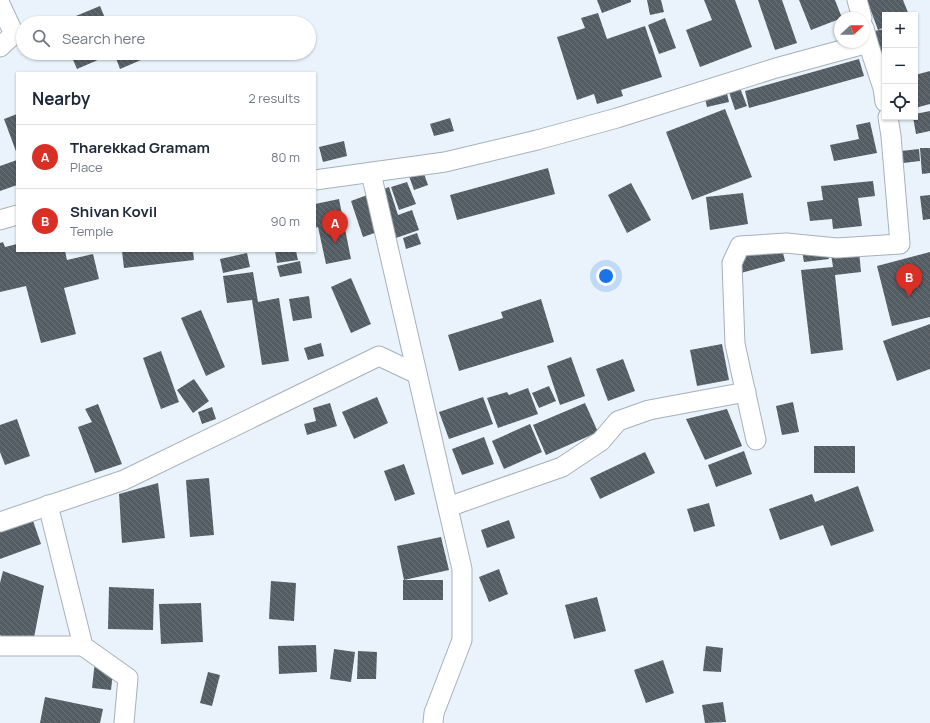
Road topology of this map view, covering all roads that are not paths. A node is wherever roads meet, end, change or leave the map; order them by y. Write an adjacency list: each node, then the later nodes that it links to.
1 (857, 0): 3 (street)
2 (0, 4): 4 (street)
3 (860, 12)
4 (0, 47)
5 (834, 47): 9 (street)
6 (870, 47): 7 (street)
7 (882, 85)
8 (888, 120): 14 (street)
9 (371, 173): 10 (street); 13 (street)
10 (316, 180)
11 (16, 215): 12 (street)
12 (0, 220)
13 (417, 374): 16 (street); 17 (street)
14 (746, 392): 15 (street); 17 (street)
15 (756, 440)
16 (48, 505): 18 (street); 20 (street)
17 (448, 507): 22 (street)
18 (0, 522)
19 (0, 646): 20 (street)
20 (83, 646): 21 (street)
21 (124, 723)
22 (432, 723)

